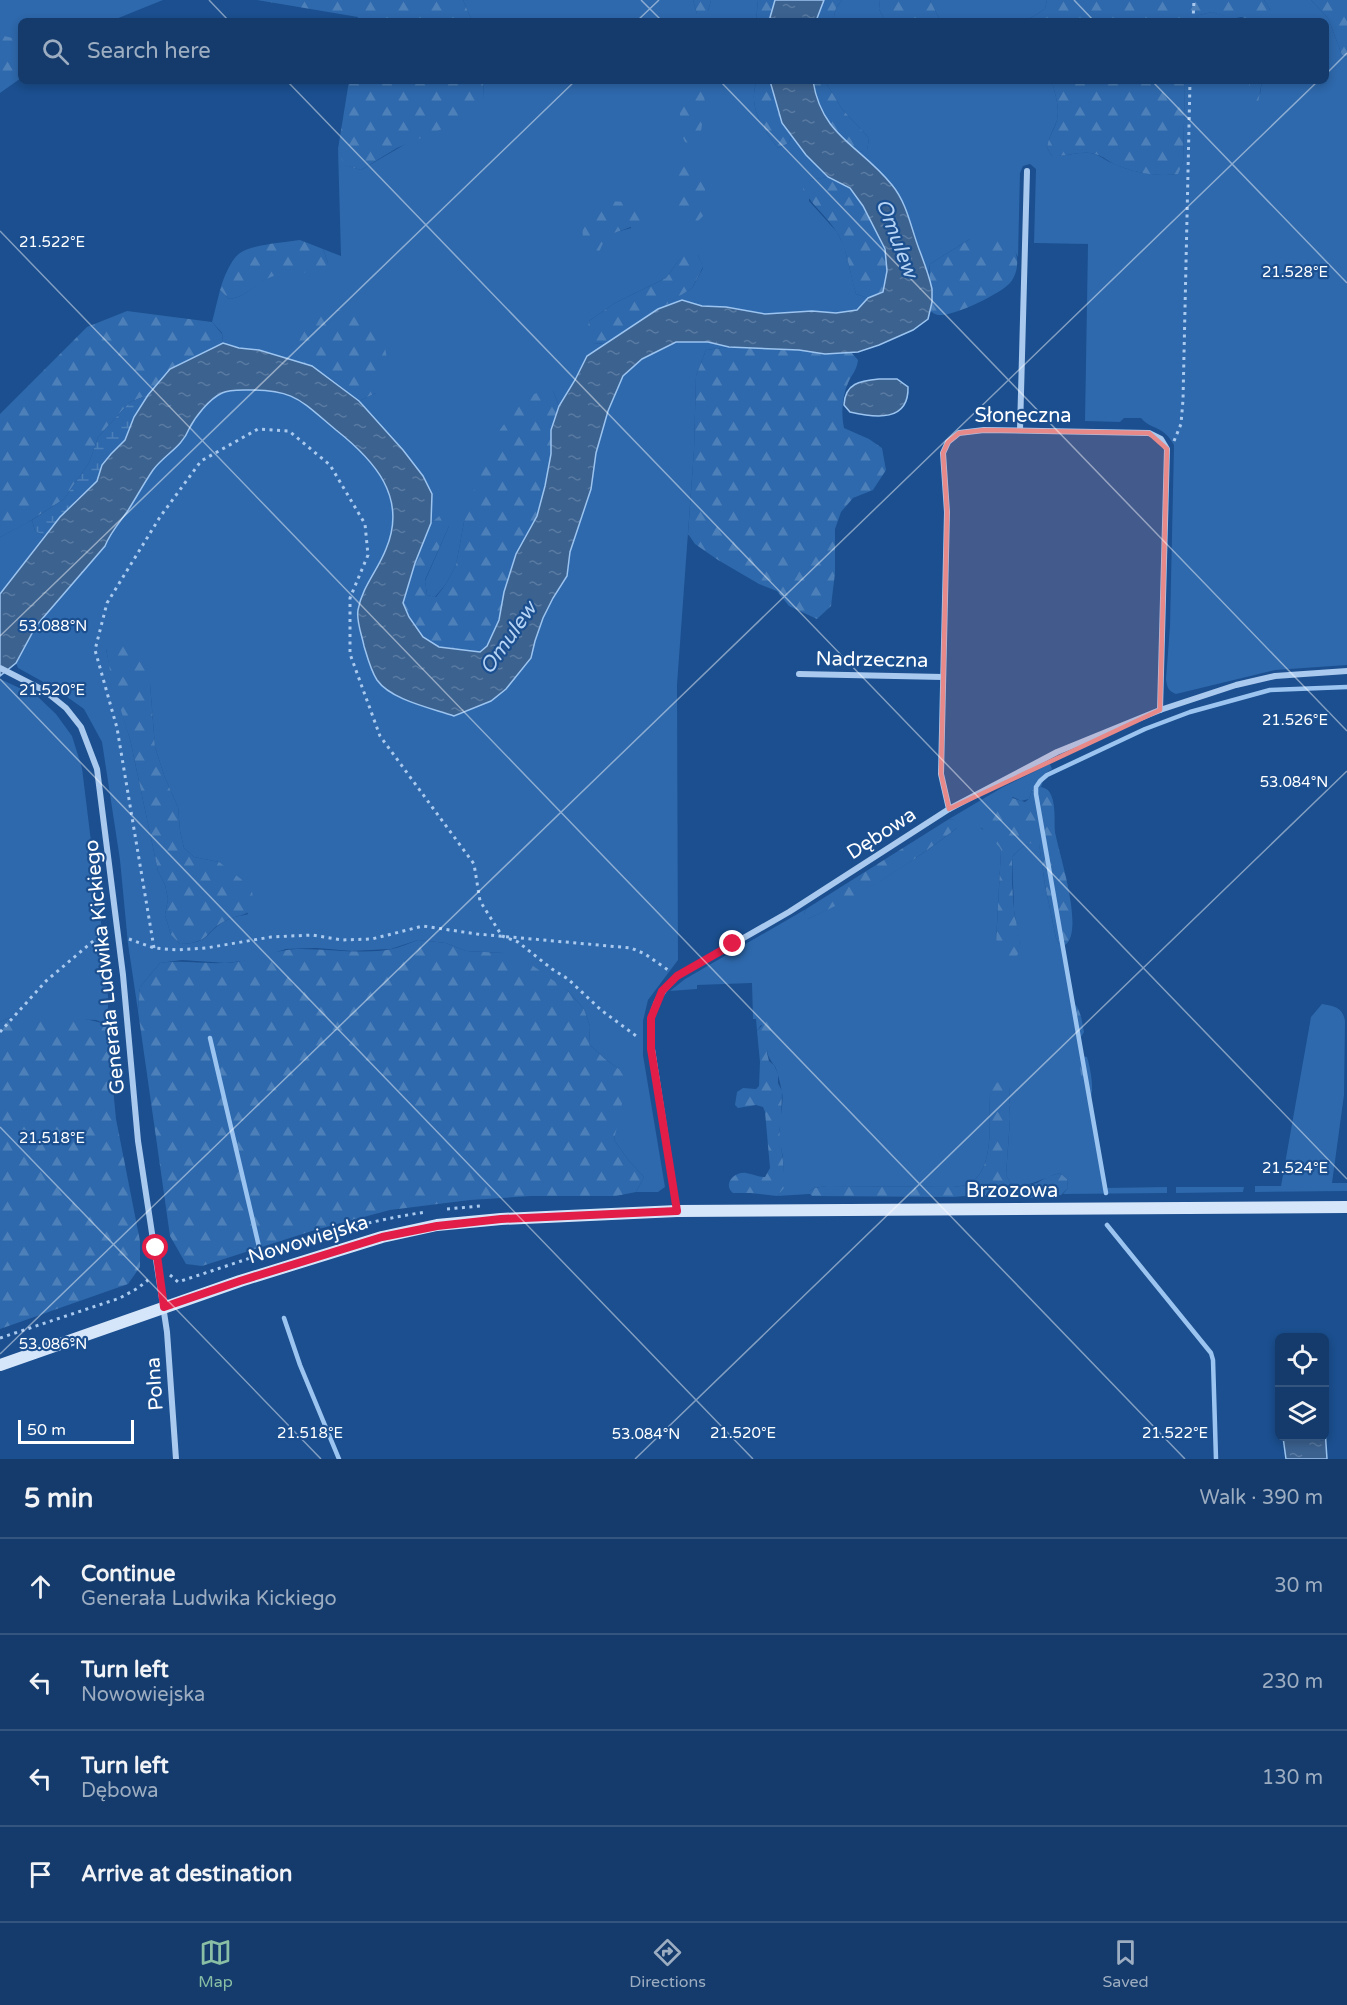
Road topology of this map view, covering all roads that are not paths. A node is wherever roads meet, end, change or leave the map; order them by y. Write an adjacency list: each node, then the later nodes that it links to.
1 (1027, 171): 2 (street)
2 (1020, 430): 6 (street, Słoneczna); 7 (street, Słoneczna)
3 (0, 668): 11 (street, Generała Ludwika Kickiego)
4 (1347, 671): 7 (street, Dębowa)
5 (800, 674): 6 (street, Nadrzeczna)
6 (943, 677): 8 (street, Słoneczna)
7 (1160, 710): 8 (street, Dębowa)
8 (949, 808): 10 (street, Dębowa)
9 (1347, 1207): 10 (main road, Brzozowa)
10 (677, 1211): 11 (main road, Nowowiejska)
11 (164, 1307): 12 (main road, Nowowiejska); 13 (street, Polna)
12 (0, 1365)
13 (176, 1459)

